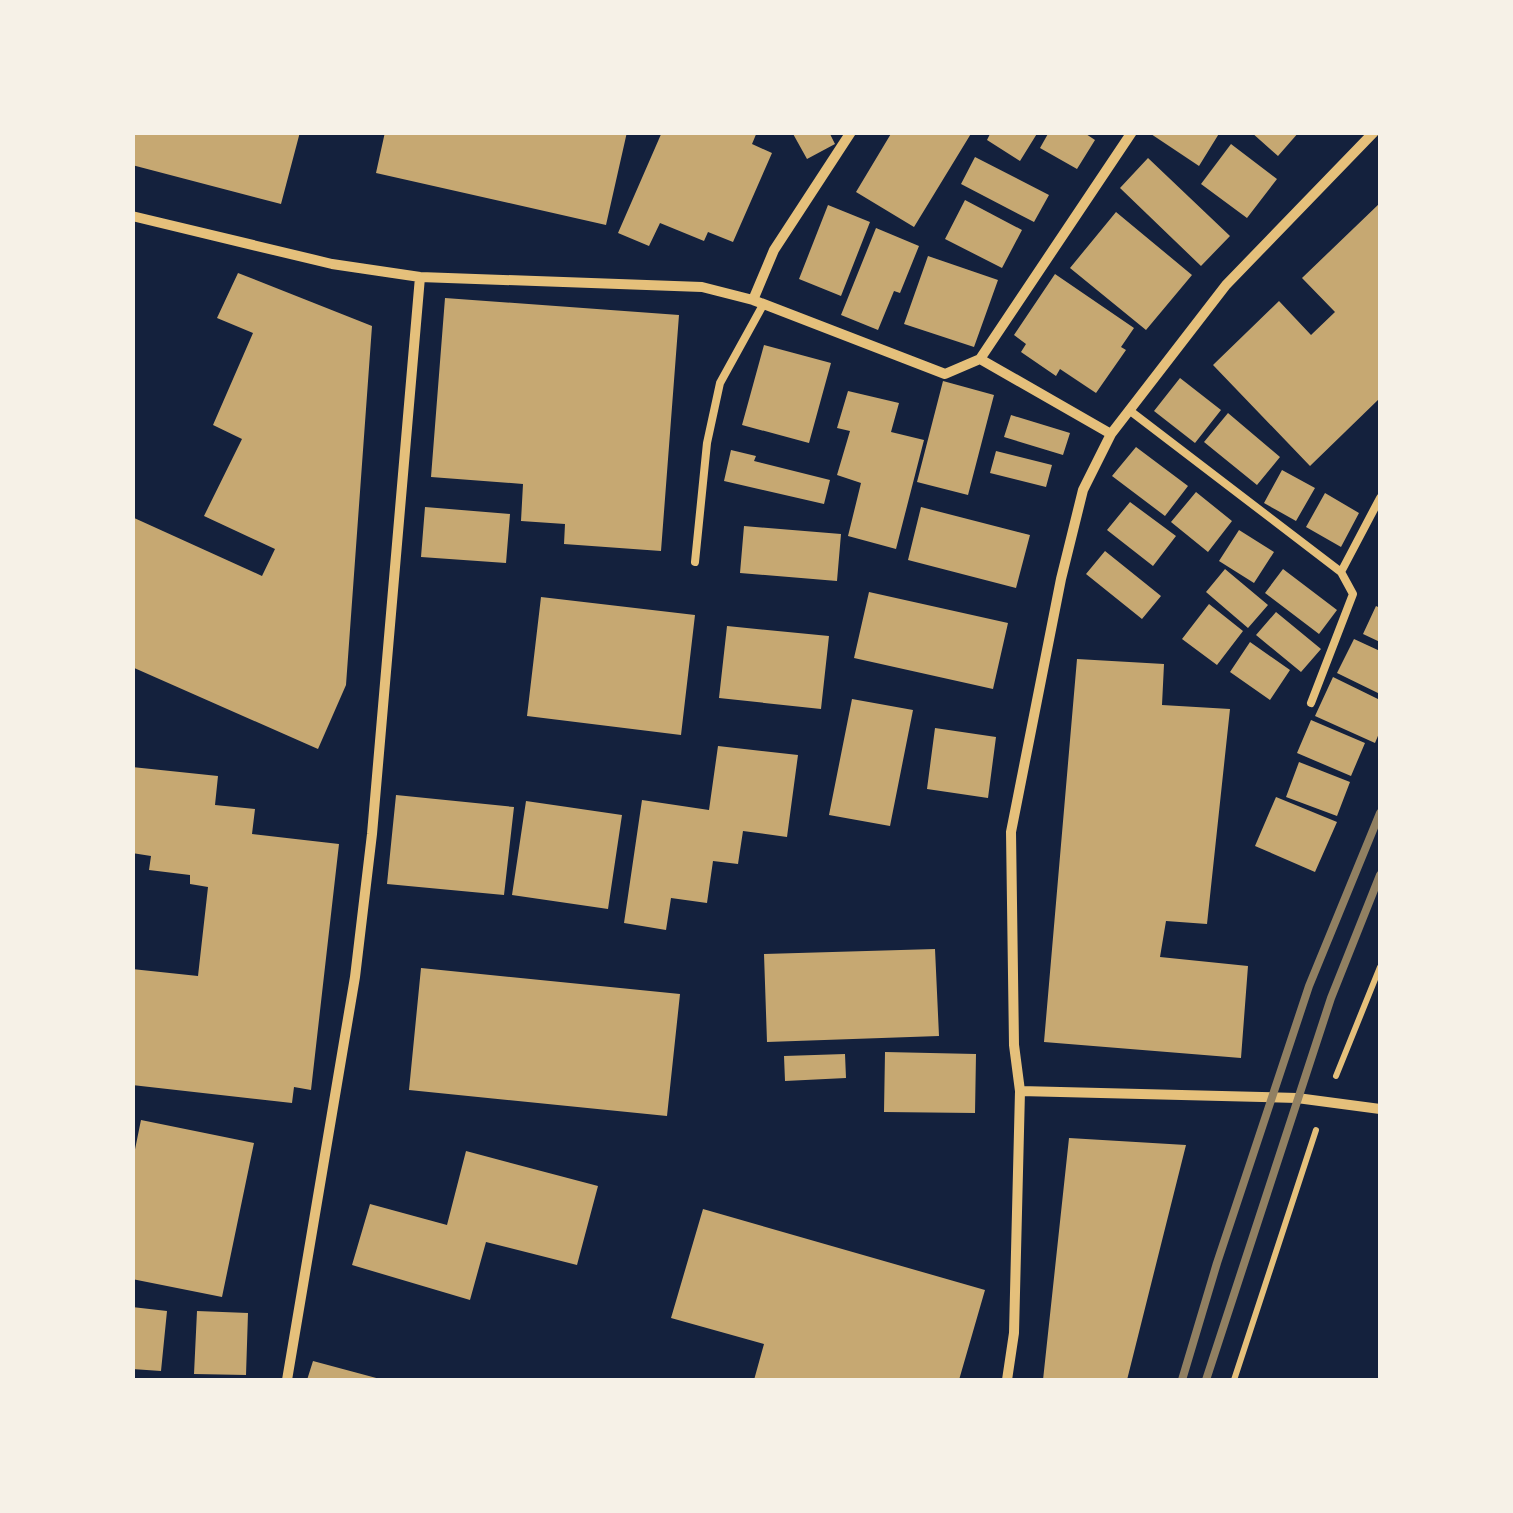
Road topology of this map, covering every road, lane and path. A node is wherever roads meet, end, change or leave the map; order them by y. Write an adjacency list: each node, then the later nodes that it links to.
1 (850, 132): 6 (street)
2 (1132, 132): 7 (street)
3 (1374, 132): 8 (street)
4 (132, 216): 5 (street)
5 (420, 277): 6 (street); 18 (street)
6 (758, 303): 7 (street); 11 (lane)
7 (980, 359): 9 (street)
8 (1129, 410): 9 (street); 12 (lane)
9 (1111, 434): 15 (street)
10 (1380, 498): 12 (lane)
11 (696, 562)
12 (1341, 572): 13 (lane)
13 (1311, 703)
14 (1380, 967): 16 (path)
15 (1020, 1091): 16 (street); 19 (street)
16 (1326, 1100): 17 (street); 20 (path)
17 (1380, 1109)
18 (287, 1380)
19 (1006, 1380)
20 (1234, 1380)

